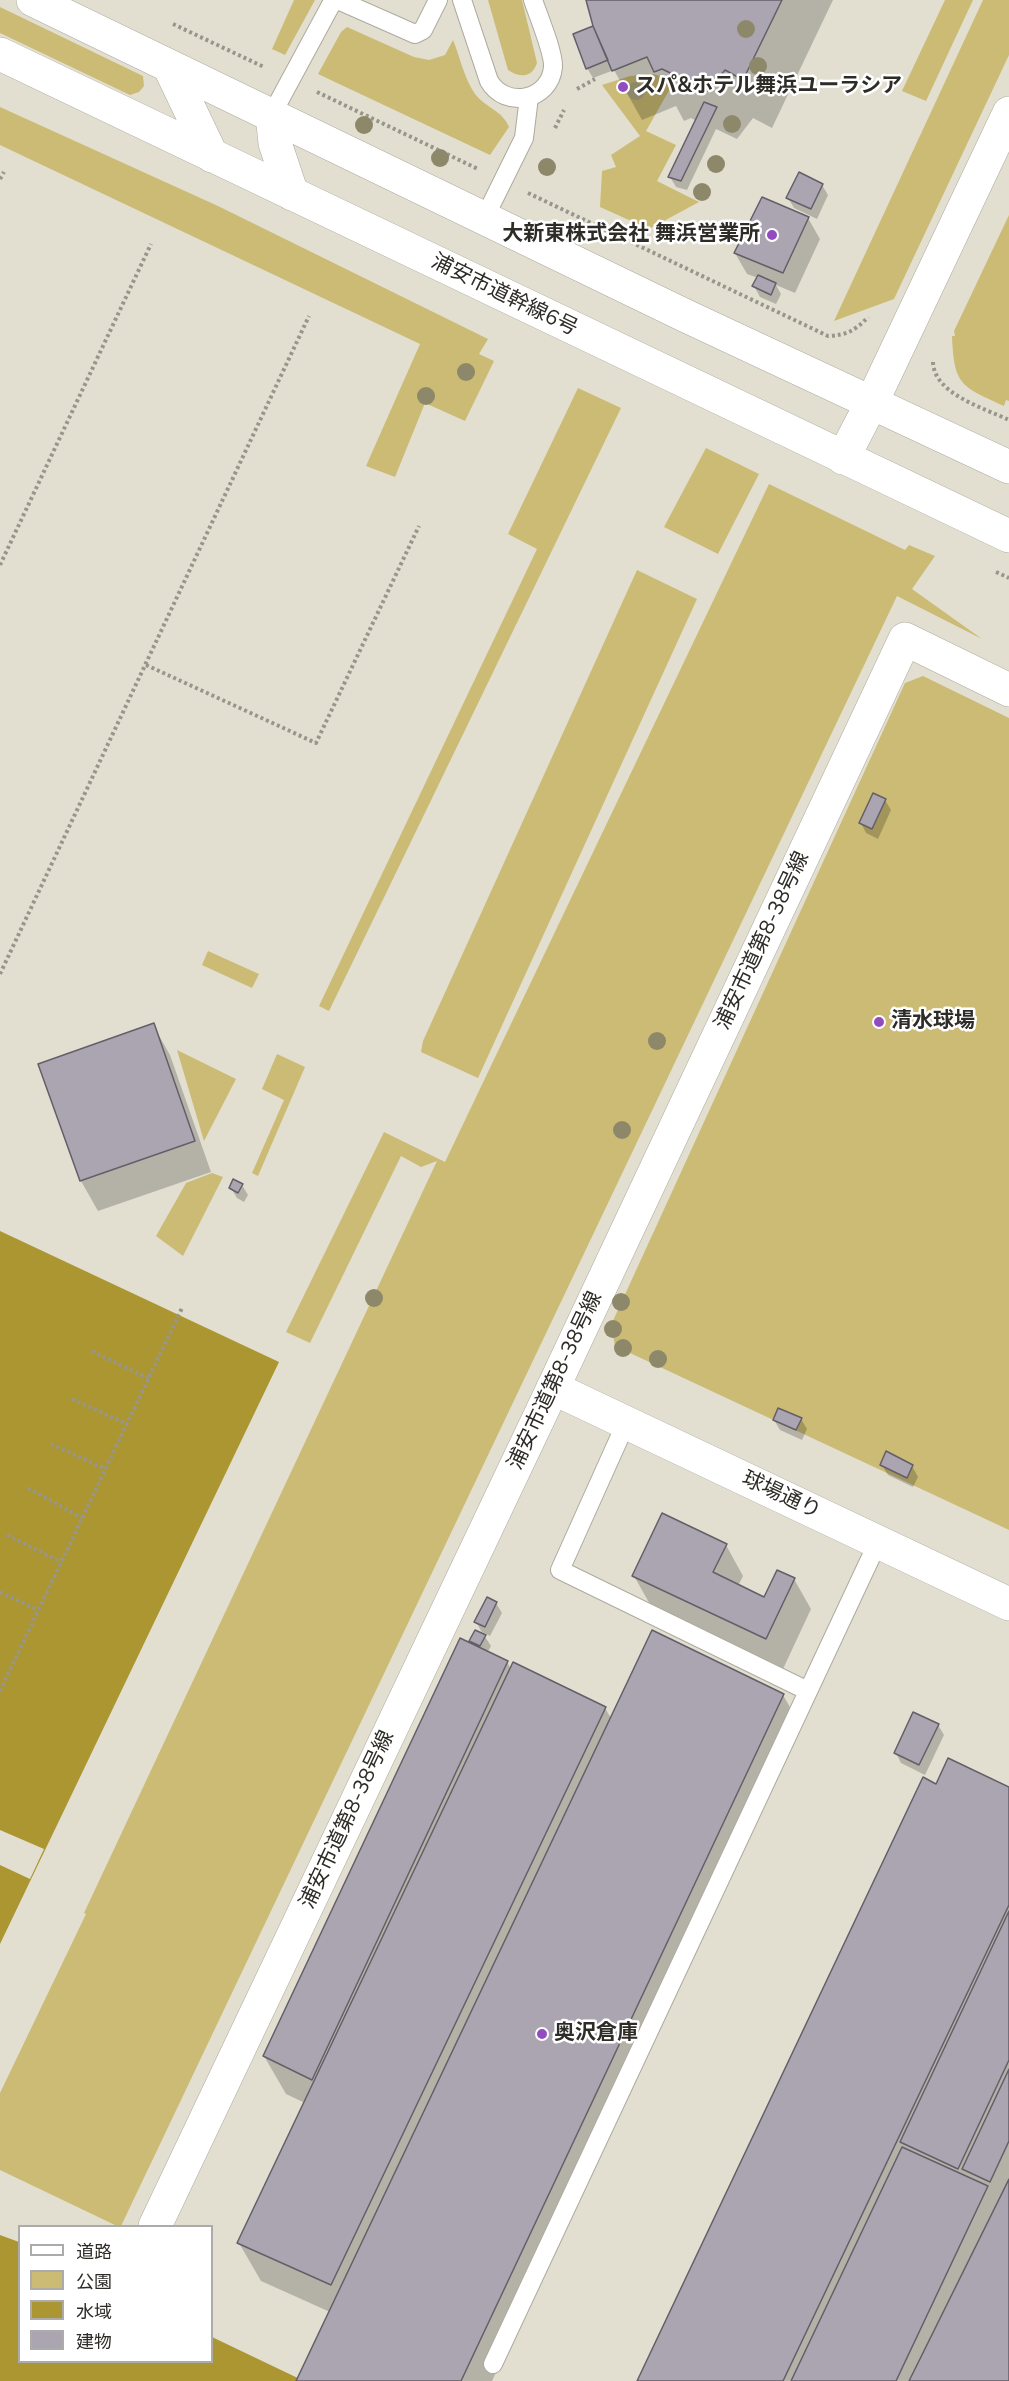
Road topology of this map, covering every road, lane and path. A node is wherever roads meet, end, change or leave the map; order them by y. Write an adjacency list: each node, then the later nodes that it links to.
1 (33, 0): 6 (street)
2 (438, 0): 9 (lane)
3 (462, 0): 7 (lane)
4 (533, 0): 7 (lane)
5 (0, 54): 10 (street, 浦安市道幹線6号)
6 (169, 66): 9 (street); 10 (street)
7 (529, 97): 14 (lane)
8 (1009, 113): 18 (street)
9 (272, 114): 13 (street); 14 (street)
10 (212, 156): 13 (street, 浦安市道幹線6号)
11 (4, 172): 12 (path)
12 (0, 179)
13 (292, 194): 20 (street, 浦安市道幹線6号)
14 (484, 219): 18 (street)
15 (151, 244): 24 (path)
16 (309, 316): 25 (path)
17 (932, 351): 19 (path)
18 (871, 404): 20 (street); 21 (street)
19 (1009, 420)
20 (843, 459): 23 (street, 浦安市道幹線6号)
21 (1009, 466)
22 (419, 526): 25 (path)
23 (1009, 536)
24 (0, 565)
25 (146, 665): 27 (path)
26 (1009, 690): 31 (street, 浦安市道第8-38号線)
27 (0, 974)
28 (182, 1308): 30 (path)
29 (92, 1351): 30 (path)
30 (149, 1379): 34 (path)
31 (553, 1389): 33 (street, 球場通り); 47 (street, 浦安市道第8-38号線)
32 (72, 1399): 34 (path)
33 (626, 1423): 40 (street, 球場通り); 46 (lane)
34 (127, 1424): 36 (path)
35 (51, 1444): 36 (path)
36 (106, 1469): 38 (path)
37 (28, 1488): 38 (path)
38 (82, 1518): 41 (path)
39 (7, 1535): 41 (path)
40 (878, 1542): 43 (street, 球場通り); 46 (lane)
41 (62, 1562): 44 (path)
42 (0, 1592): 44 (path)
43 (1009, 1604)
44 (38, 1610): 45 (path)
45 (0, 1691)
46 (808, 1691): 48 (lane)
47 (155, 2225)
48 (493, 2364)

